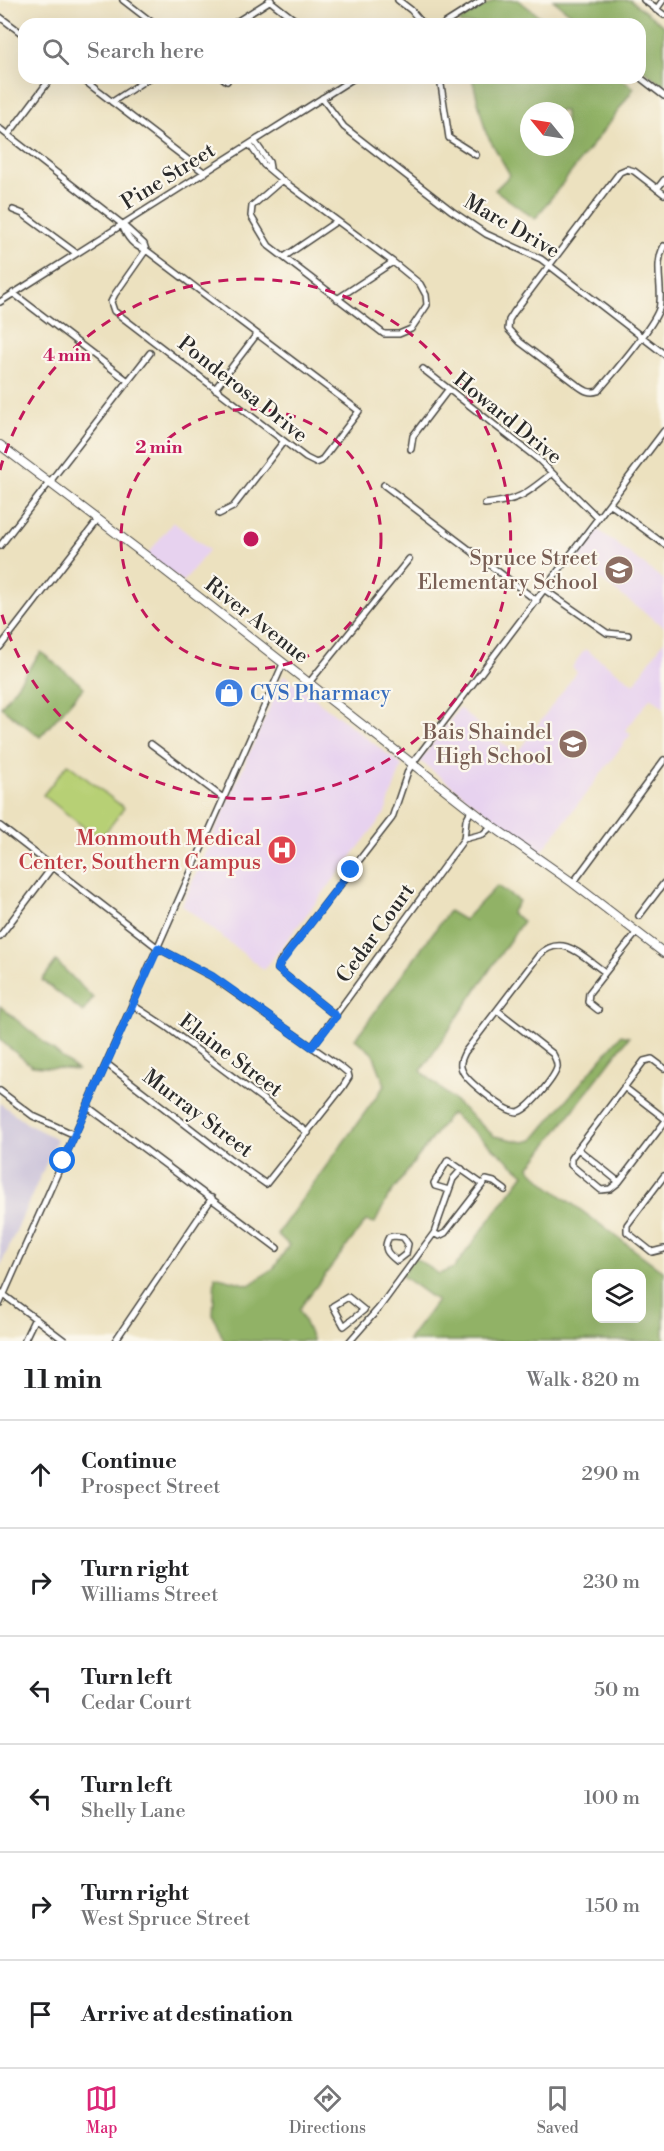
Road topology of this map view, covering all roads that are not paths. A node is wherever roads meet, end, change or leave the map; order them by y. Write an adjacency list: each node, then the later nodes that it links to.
1 (123, 0): 10 (street)
2 (270, 0): 11 (street); 12 (street)
3 (398, 0): 13 (street)
4 (483, 0): 14 (street)
5 (644, 0): 7 (street)
6 (663, 0): 7 (street)
7 (656, 9): 8 (street)
8 (664, 15)
9 (0, 17): 15 (street)
10 (146, 18)
11 (242, 18)
12 (292, 18)
13 (418, 18)
14 (454, 18)
15 (18, 30)
16 (646, 82): 22 (street)
17 (46, 84): 26 (street)
18 (89, 84): 24 (street)
19 (140, 84): 24 (street)
20 (344, 84): 23 (street, Pine Street)
21 (441, 84): 28 (street)
22 (664, 96)
23 (322, 98): 27 (street, Pine Street); 42 (street, Marc Drive)
24 (112, 102): 29 (street)
25 (0, 129): 26 (street, Ponderosa Drive)
26 (8, 135): 36 (street, Ponderosa Drive)
27 (252, 144): 29 (street, Pine Street); 30 (street)
28 (476, 155)
29 (206, 173): 36 (street, Pine Street)
30 (282, 180): 35 (street); 40 (street)
31 (664, 180): 32 (street)
32 (657, 189): 33 (street); 42 (street)
33 (664, 194)
34 (13, 210): 39 (street)
35 (337, 221): 40 (street); 41 (street)
36 (122, 224): 38 (street, Ponderosa Drive); 39 (street, Pine Street)
37 (664, 246): 47 (street)
38 (146, 250): 46 (street, Ponderosa Drive); 52 (street, Ponderosa Drive)
39 (76, 253): 43 (street, Pine Street)
40 (284, 257): 44 (street)
41 (393, 262): 44 (street); 44 (street)
42 (549, 266): 47 (street, Marc Drive); 47 (street)
43 (13, 293): 45 (street, Pine Street); 51 (street)
44 (337, 299)
45 (0, 302)
46 (257, 334): 52 (street); 55 (street, Ponderosa Drive)
47 (641, 337): 49 (street, Marc Drive)
48 (150, 353): 51 (street)
49 (664, 354)
50 (423, 369): 53 (street, Howard Drive)
51 (128, 381): 59 (street)
52 (215, 388): 55 (street, Ponderosa Drive)
53 (448, 390): 57 (street); 58 (street, Howard Drive)
54 (664, 431): 62 (street)
55 (284, 441): 63 (street)
56 (0, 445): 59 (highway, River Avenue)
57 (411, 449)
58 (551, 474): 61 (street); 64 (street, Howard Drive)
59 (49, 482): 65 (highway, River Avenue); 67 (street)
60 (384, 485): 70 (street)
61 (485, 504)
62 (610, 504): 64 (street); 66 (street)
63 (219, 514)
64 (598, 518): 69 (street)
65 (98, 520): 72 (street); 74 (highway, River Avenue)
66 (664, 544)
67 (0, 546)
68 (409, 559): 75 (street)
69 (545, 590): 70 (street); 71 (street)
70 (537, 601): 78 (street)
71 (628, 635)
72 (2, 640): 73 (street)
73 (0, 647)
74 (283, 664): 75 (highway, River Avenue); 79 (street)
75 (308, 684): 78 (highway, River Avenue)
76 (151, 744): 79 (street)
77 (664, 760): 85 (street)
78 (412, 764): 80 (highway, River Avenue); 96 (street)
79 (224, 798): 90 (street)
80 (472, 809): 82 (highway, River Avenue); 83 (street, Cedar Court)
81 (0, 826): 84 (street)
82 (492, 826): 83 (street); 85 (highway, River Avenue)
83 (464, 839): 96 (street, Cedar Court)
84 (53, 866): 89 (street); 90 (street)
85 (573, 883): 88 (highway, River Avenue)
86 (664, 884): 87 (street)
87 (639, 916)
88 (637, 932): 91 (highway, River Avenue); 92 (street)
89 (0, 936)
90 (158, 948): 93 (street); 97 (street)
91 (664, 953)
92 (605, 972): 94 (street); 95 (street)
93 (134, 1005): 98 (street); 105 (street, Elaine Street)
94 (497, 1010): 94 (street)
95 (598, 1010)
96 (336, 1016): 97 (street, Cedar Court)
97 (312, 1047): 105 (street)
98 (107, 1064): 102 (street); 105 (street, Murray Street)
99 (664, 1068): 100 (street)
100 (624, 1087): 103 (street); 107 (street)
101 (0, 1091): 106 (street)
102 (88, 1107): 106 (street); 114 (street)
103 (664, 1118)
104 (664, 1123): 110 (street)
105 (308, 1133)
106 (75, 1135): 120 (street)
107 (578, 1149): 110 (street); 110 (street)
108 (462, 1169): 111 (street); 112 (street); 112 (street)
109 (664, 1176): 117 (street)
110 (618, 1182)
111 (482, 1184): 113 (street); 115 (street)
112 (449, 1190): 115 (street)
113 (505, 1190)
114 (212, 1198): 116 (street); 127 (street)
115 (434, 1233): 119 (street)
116 (277, 1248)
117 (664, 1250)
118 (397, 1261): 118 (street); 119 (street)
119 (407, 1270): 123 (street)
120 (2, 1293): 121 (street); 124 (street)
121 (0, 1304)
122 (364, 1310): 122 (street); 123 (street)
123 (372, 1316): 128 (street)
124 (35, 1318): 125 (street); 126 (street)
125 (24, 1341)
126 (65, 1341)
127 (115, 1341)
128 (350, 1341)

